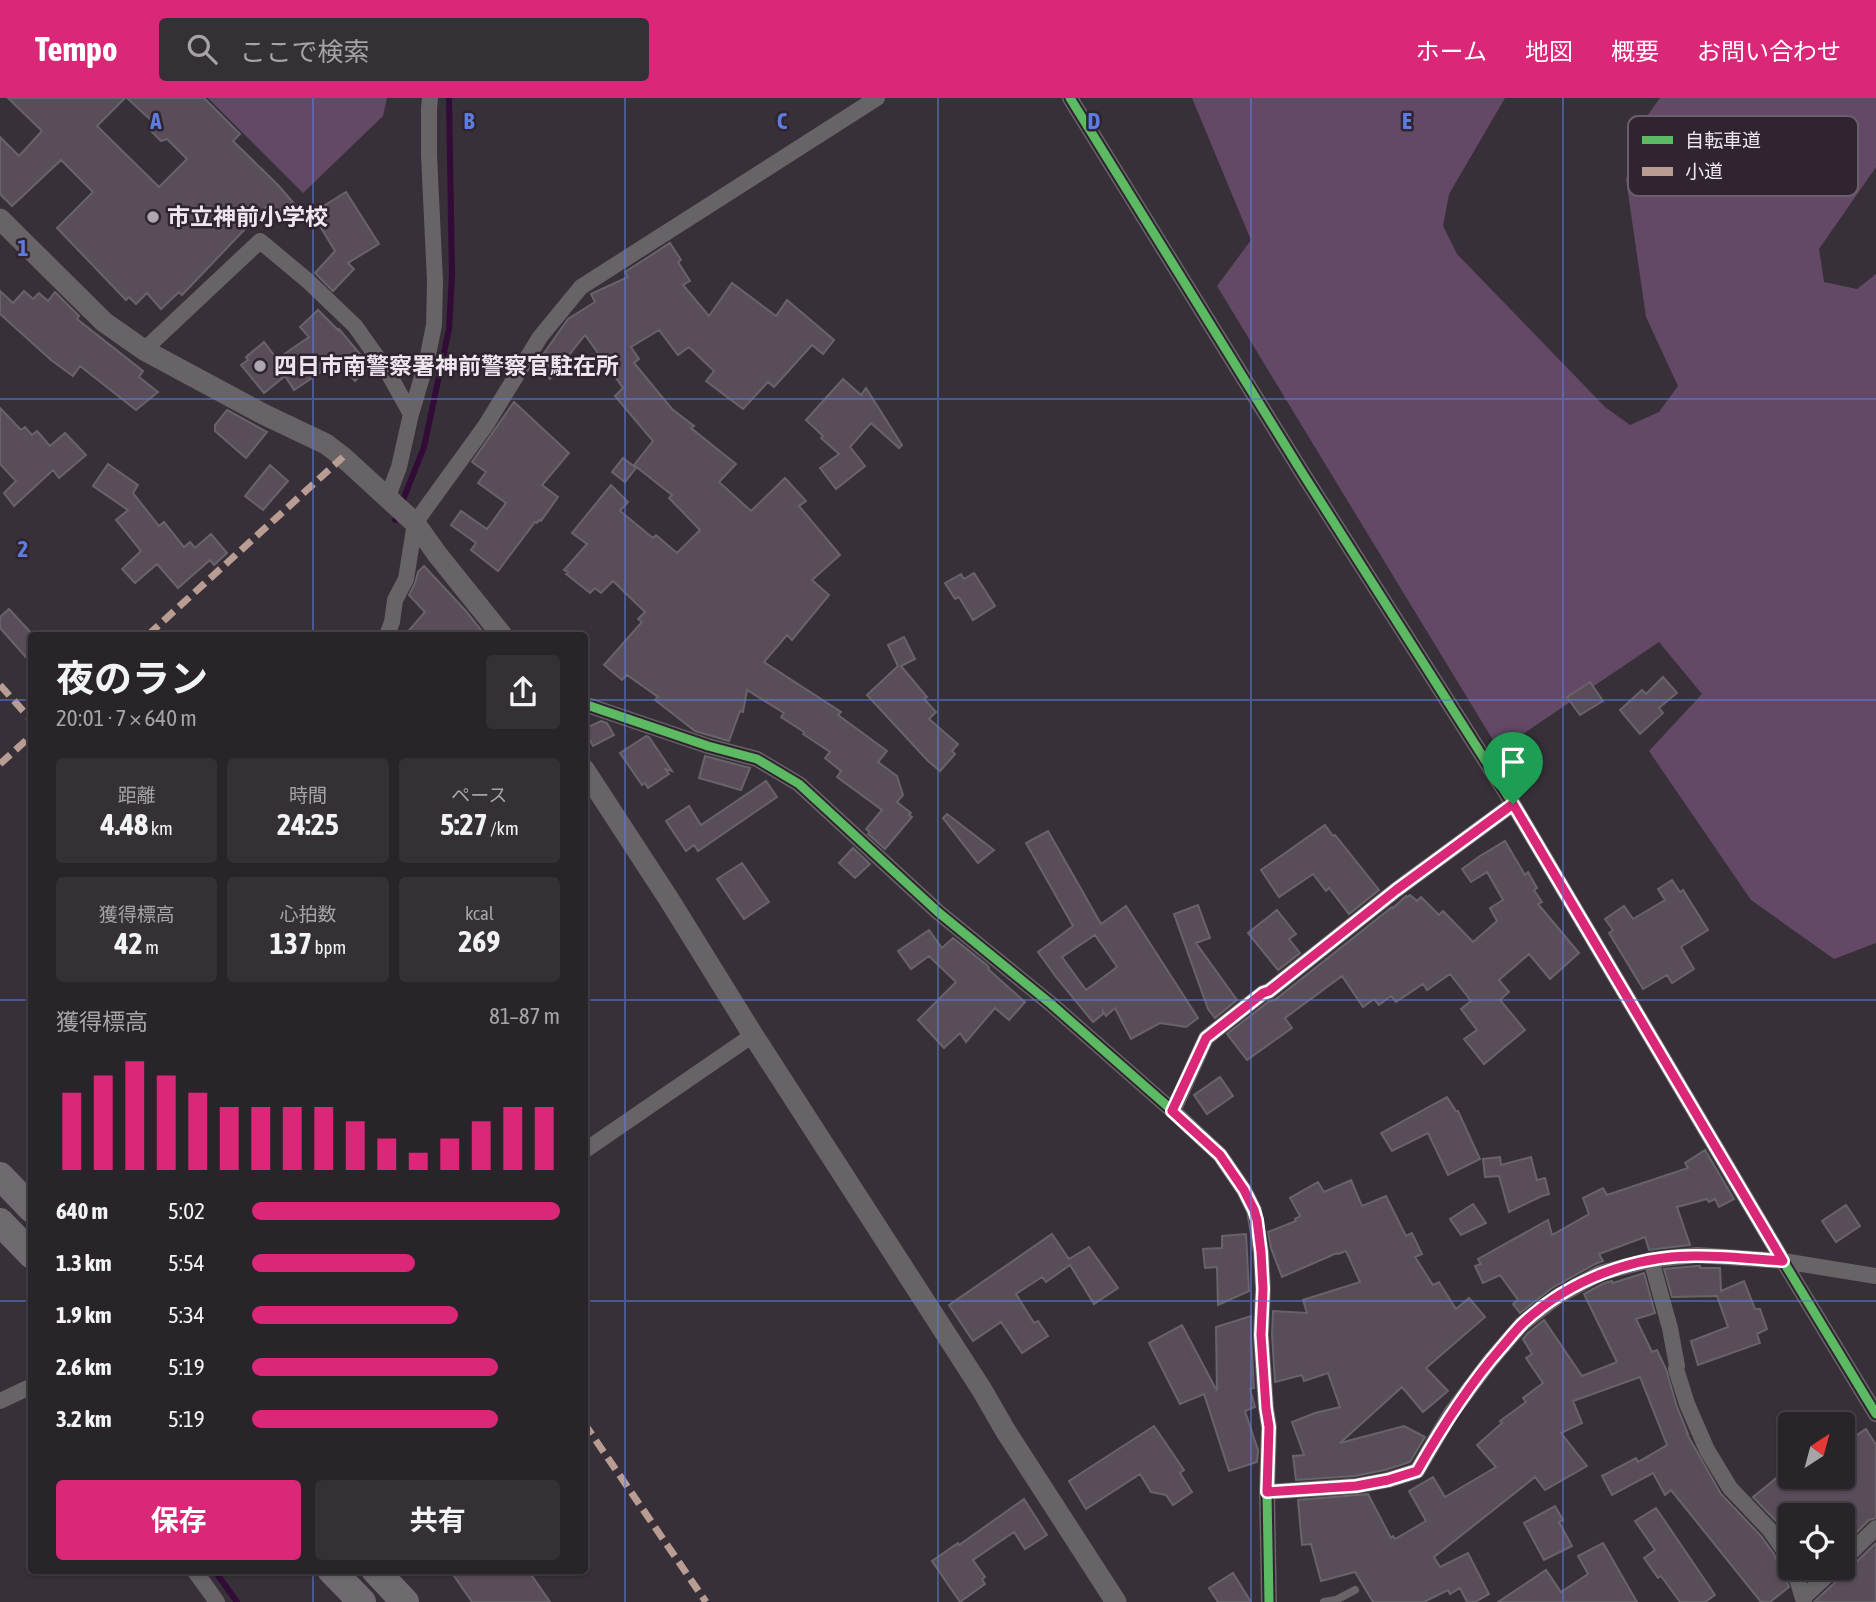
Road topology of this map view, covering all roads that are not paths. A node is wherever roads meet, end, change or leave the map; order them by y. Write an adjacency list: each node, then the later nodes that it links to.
1 (430, 98): 6 (street)
2 (877, 98): 7 (street)
3 (1070, 98): 12 (street)
4 (0, 219): 5 (street)
5 (144, 350): 6 (street); 7 (street)
6 (411, 414): 7 (street)
7 (400, 510): 8 (street); 9 (street)
8 (388, 632)
9 (500, 632)
10 (588, 705): 14 (street)
11 (588, 775): 13 (street)
12 (1513, 804): 14 (street); 21 (street)
13 (753, 1035): 15 (street); 41 (street)
14 (1172, 1111): 26 (street)
15 (588, 1148)
16 (0, 1176): 17 (highway)
17 (28, 1205)
18 (0, 1222): 19 (highway)
19 (28, 1251)
20 (1651, 1260): 21 (street); 26 (street); 28 (street)
21 (1783, 1261): 22 (street); 25 (street)
22 (1876, 1276)
23 (28, 1388): 24 (street)
24 (0, 1401)
25 (1876, 1414)
26 (1267, 1492): 42 (street)
27 (1876, 1528): 29 (street)
28 (1778, 1542)
29 (1855, 1548)
30 (197, 1574): 38 (street)
31 (335, 1574): 39 (highway)
32 (378, 1574): 40 (highway)
33 (1795, 1580): 36 (street)
34 (1822, 1580): 36 (street)
35 (1355, 1590): 37 (lane)
36 (1801, 1600)
37 (1336, 1601): 44 (lane)
38 (217, 1602)
39 (362, 1602)
40 (405, 1602)
41 (1116, 1602)
42 (1269, 1602): 43 (lane)
43 (1279, 1602)
44 (1324, 1602)

